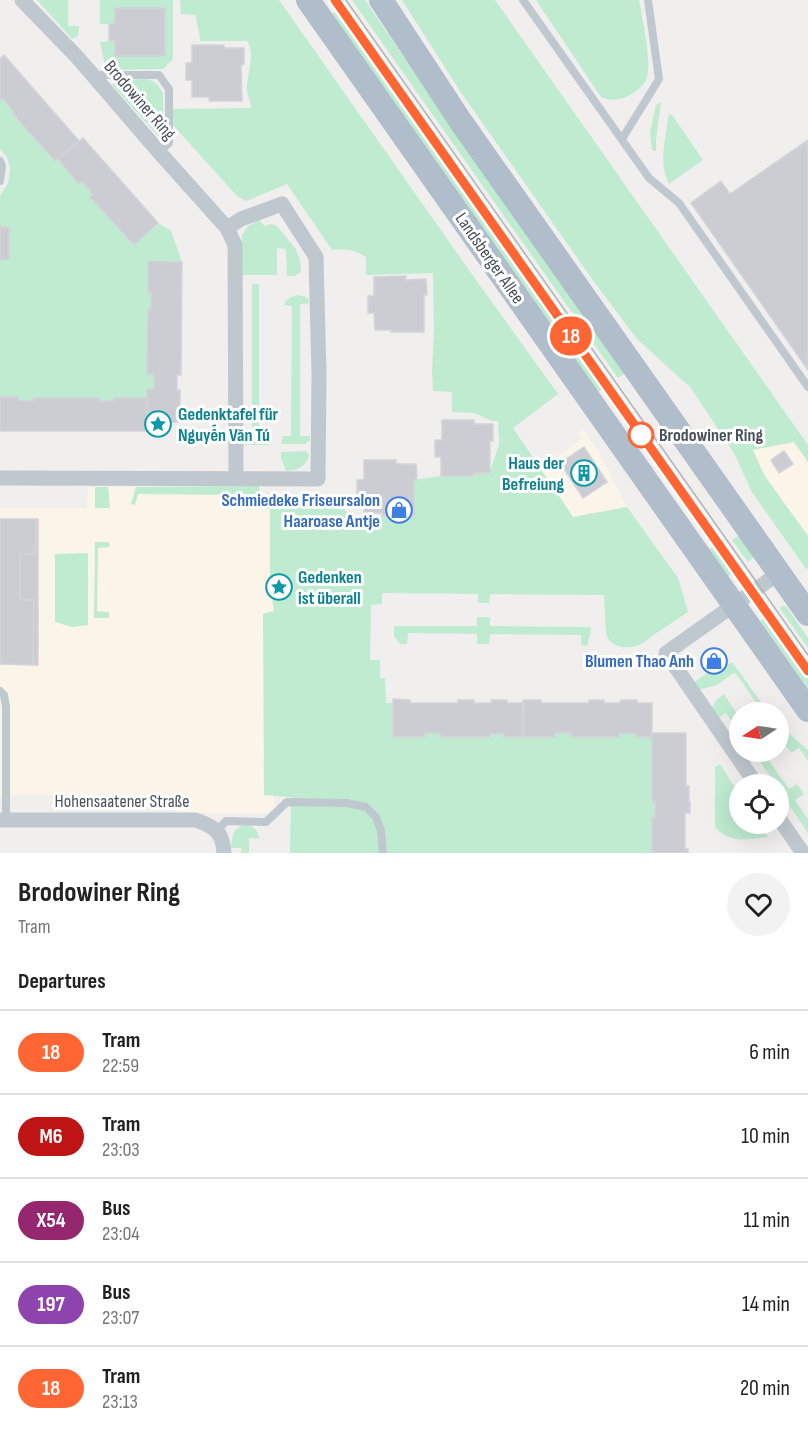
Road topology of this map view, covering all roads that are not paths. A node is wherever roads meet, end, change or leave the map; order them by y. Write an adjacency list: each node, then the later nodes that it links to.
1 (22, 0): 6 (street, Brodowiner Ring)
2 (308, 0): 16 (main road, Landsberger Allee)
3 (381, 0): 15 (main road)
4 (523, 0): 7 (lane)
5 (648, 0): 7 (lane)
6 (92, 75): 8 (street, Brodowiner Ring); 8 (lane)
7 (622, 139): 12 (lane)
8 (159, 152): 11 (street, Brodowiner Ring)
9 (0, 161): 10 (lane)
10 (0, 181)
11 (227, 228): 14 (street, Brodowiner Ring); 14 (street)
12 (808, 387)
13 (0, 478): 14 (street)
14 (236, 478)
15 (779, 573): 16 (street); 17 (main road)
16 (734, 605): 19 (main road, Landsberger Allee); 20 (street)
17 (808, 614)
18 (0, 691): 21 (lane)
19 (808, 710)
20 (749, 774)
21 (3, 820): 22 (street, Hohensaatener Straße)
22 (217, 831): 24 (street); 25 (lane)
23 (789, 833): 26 (street)
24 (224, 853)
25 (383, 853)
26 (803, 853)

